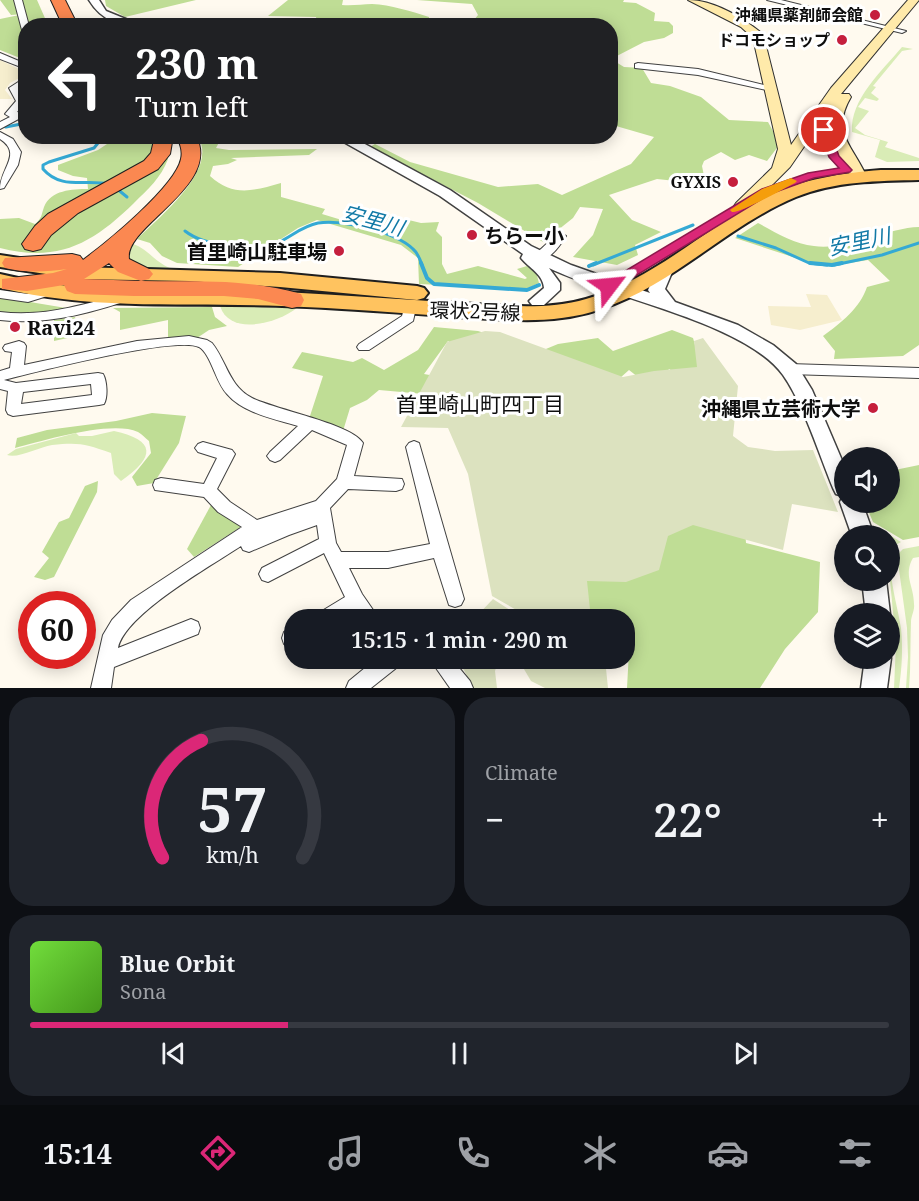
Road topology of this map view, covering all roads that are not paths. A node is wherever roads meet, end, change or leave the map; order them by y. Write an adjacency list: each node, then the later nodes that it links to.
1 (18, 0): 9 (street)
2 (47, 0): 10 (highway)
3 (58, 0): 11 (highway)
4 (94, 0): 12 (street)
5 (693, 0): 17 (main road)
6 (771, 0): 13 (street)
7 (914, 0): 13 (main road)
8 (919, 12): 13 (main road)
9 (23, 18)
10 (55, 18)
11 (67, 18)
12 (116, 18)
13 (896, 30): 19 (main road); 31 (main road)
14 (0, 56): 15 (street)
15 (18, 64)
16 (638, 66): 17 (street)
17 (771, 88): 24 (main road)
18 (18, 105): 20 (street)
19 (824, 110): 25 (main road); 31 (main road)
20 (18, 113)
21 (18, 116): 22 (street)
22 (2, 125)
23 (0, 135): 34 (street)
24 (783, 137): 25 (main road); 32 (main road)
25 (802, 142): 32 (main road)
26 (162, 144): 38 (highway)
27 (178, 144): 42 (highway)
28 (189, 144): 36 (highway)
29 (354, 144): 39 (street)
30 (919, 168): 31 (main road, 環状2号線)
31 (853, 172): 33 (main road, 環状2号線); 35 (main road, 環状2号線); 40 (main road, 環状2号線)
32 (776, 174): 35 (main road)
33 (919, 175)
34 (0, 186)
35 (742, 206): 44 (main road, 環状2号線)
36 (126, 235): 41 (highway); 43 (highway)
37 (560, 236): 39 (street)
38 (33, 244)
39 (532, 253): 44 (street); 48 (street)
40 (665, 270): 44 (main road, 環状2号線); 49 (street)
41 (141, 274): 43 (main road, 環状2号線); 48 (main road, 環状2号線)
42 (5, 277): 43 (highway); 45 (main road, 環状2号線)
43 (77, 279): 45 (street); 47 (highway)
44 (618, 289): 48 (main road, 環状2号線); 49 (street); 50 (main road, 環状2号線)
45 (46, 293): 46 (main road, 環状2号線)
46 (119, 299): 47 (main road, 環状2号線); 51 (street)
47 (292, 300): 50 (main road, 環状2号線)
48 (538, 301)
49 (669, 306): 54 (street)
50 (410, 308): 52 (street)
51 (0, 316)
52 (364, 347)
53 (10, 348): 55 (street)
54 (789, 369): 56 (street); 64 (street)
55 (17, 372): 57 (street); 60 (street)
56 (919, 373)
57 (0, 376)
58 (0, 384): 59 (street)
59 (16, 388): 59 (street)
60 (308, 425): 63 (street); 65 (street)
61 (414, 447): 72 (street)
62 (203, 448): 68 (street)
63 (275, 456)
64 (834, 465)
65 (345, 483): 66 (street); 69 (street)
66 (396, 484)
67 (161, 486): 68 (street)
68 (208, 491): 70 (street)
69 (323, 511): 70 (street); 71 (street)
70 (252, 537): 80 (street)
71 (328, 543): 73 (street); 74 (street)
72 (440, 549): 73 (street); 75 (street)
73 (338, 560): 76 (street)
74 (268, 574)
75 (455, 599)
76 (356, 600): 77 (street); 78 (street)
77 (341, 609)
78 (363, 609)
79 (191, 628): 80 (street)
80 (105, 662): 84 (street)
81 (379, 669): 85 (street)
82 (447, 669): 86 (street)
83 (877, 669): 87 (street)
84 (102, 688)
85 (356, 688)
86 (463, 688)
87 (874, 688)

